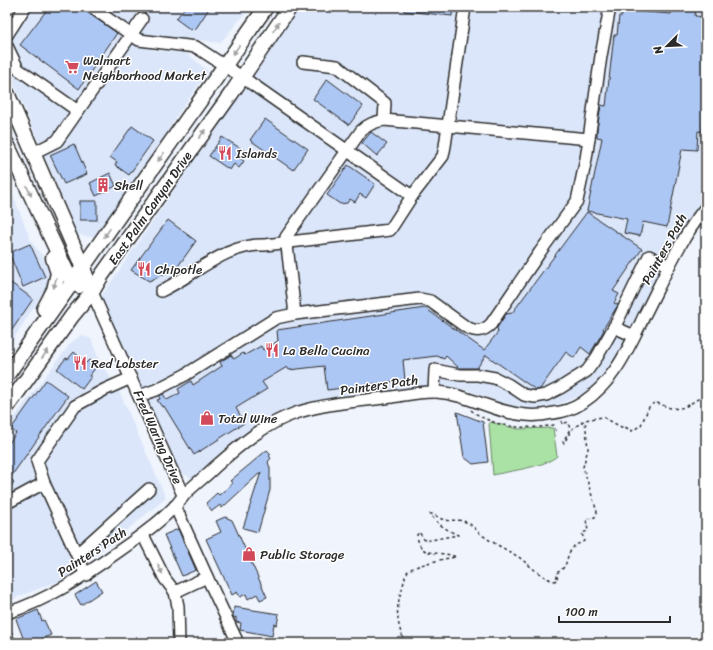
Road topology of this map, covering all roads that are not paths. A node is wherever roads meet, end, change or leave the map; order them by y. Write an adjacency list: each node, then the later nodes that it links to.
1 (25, 7): 8 (street)
2 (91, 7): 9 (street)
3 (266, 7): 12 (main road, East Palm Canyon Drive, one-way to 12)
4 (290, 7): 13 (main road, East Palm Canyon Drive, one-way to 4)
5 (465, 7): 18 (street)
6 (610, 7): 19 (street)
7 (142, 19): 9 (street)
8 (7, 35)
9 (132, 35): 12 (street); 15 (street)
10 (7, 46): 15 (street)
11 (303, 62): 17 (street)
12 (225, 65): 13 (street); 30 (main road, East Palm Canyon Drive, one-way to 30)
13 (242, 76): 21 (street); 33 (main road, East Palm Canyon Drive, one-way to 13)
14 (7, 93): 22 (main road, Fred Waring Drive)
15 (78, 111): 22 (street)
16 (7, 116): 22 (main road)
17 (384, 120): 18 (street); 21 (street)
18 (448, 127): 19 (street); 24 (street)
19 (590, 139): 34 (street)
20 (7, 144): 23 (main road)
21 (348, 150): 24 (street); 28 (street)
22 (33, 153): 26 (main road, Fred Waring Drive)
23 (11, 164): 26 (main road); 27 (main road, one-way to 27)
24 (412, 196): 28 (street)
25 (706, 207): 29 (street, Painters Path)
26 (58, 212): 30 (main road, Fred Waring Drive)
27 (42, 219): 31 (main road); 36 (main road, one-way to 36)
28 (287, 243): 32 (street); 34 (street)
29 (669, 266): 35 (street); 37 (street, Painters Path)
30 (83, 268): 31 (main road, East Palm Canyon Drive); 33 (main road, Fred Waring Drive)
31 (72, 283): 33 (main road); 36 (main road, East Palm Canyon Drive)
32 (161, 291)
33 (92, 292): 39 (street, Fred Waring Drive); 42 (main road, East Palm Canyon Drive, one-way to 33)
34 (296, 314): 41 (street)
35 (614, 327): 37 (street); 40 (street)
36 (34, 335): 38 (main road, East Palm Canyon Drive)
37 (634, 336): 40 (street, Painters Path)
38 (7, 375)
39 (131, 378): 41 (street, Fred Waring Drive); 43 (street)
40 (434, 392): 45 (street, Painters Path)
41 (140, 396): 45 (street, Fred Waring Drive)
42 (7, 407)
43 (44, 484): 46 (street); 49 (street)
44 (149, 489): 49 (street)
45 (184, 495): 47 (street, Painters Path)
46 (7, 502)
47 (175, 506): 48 (street, Painters Path); 51 (street)
48 (143, 535): 50 (street, Painters Path); 52 (street, one-way to 52)
49 (77, 554): 50 (street)
50 (86, 575): 53 (street, Painters Path)
51 (207, 577): 52 (street); 57 (street)
52 (175, 592): 56 (street)
53 (7, 614)
54 (7, 637): 55 (street)
55 (9, 643)
56 (179, 643)
57 (238, 643)

